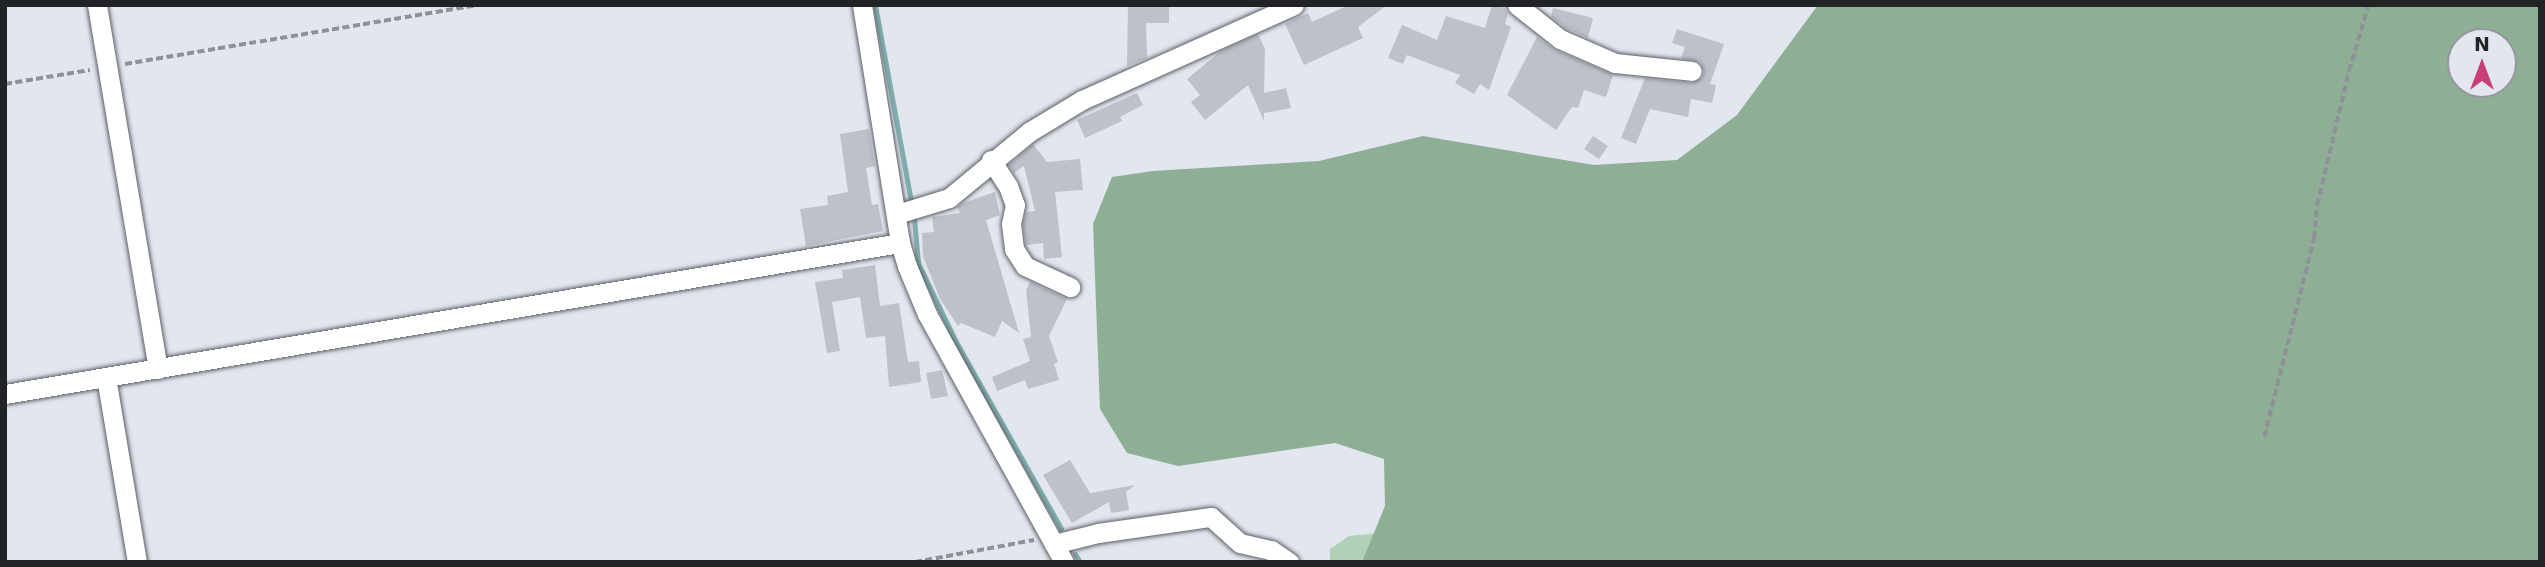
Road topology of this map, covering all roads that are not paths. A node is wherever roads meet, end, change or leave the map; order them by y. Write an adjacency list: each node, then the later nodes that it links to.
1 (97, 5): 10 (street)
2 (862, 5): 7 (street)
3 (1294, 5): 6 (street)
4 (1517, 5): 5 (street)
5 (1692, 71)
6 (991, 160): 7 (street); 9 (street)
7 (897, 214): 8 (street)
8 (900, 243): 10 (street); 13 (street)
9 (1070, 287)
10 (158, 369): 11 (street)
11 (106, 377): 12 (street); 14 (street)
12 (5, 394)
13 (1051, 539): 15 (street); 16 (street)
14 (137, 562)
15 (1064, 562)
16 (1289, 562)

